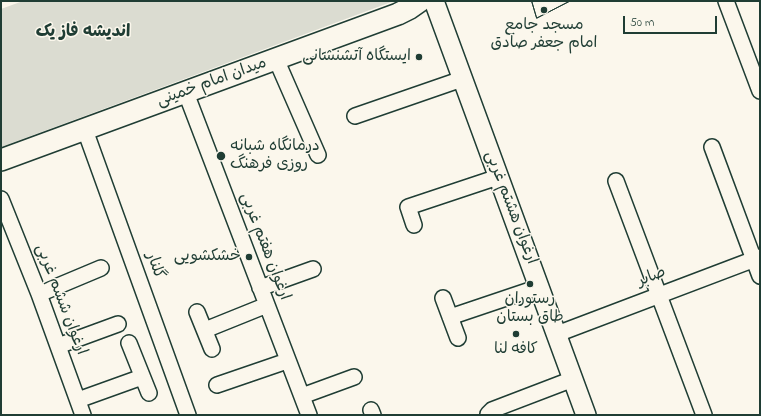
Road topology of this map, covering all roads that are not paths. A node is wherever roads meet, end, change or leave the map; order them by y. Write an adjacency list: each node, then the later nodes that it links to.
1 (420, 1): 4 (main road, میدان امام خمینی)
2 (434, 1): 5 (street, ارغوان هشتم غربی)
3 (728, 2): 6 (street)
4 (276, 59): 7 (main road, میدان امام خمینی); 11 (street)
5 (462, 79): 8 (street); 13 (street, ارغوان هشتم غربی)
6 (760, 91)
7 (186, 93): 9 (main road, میدان امام خمینی); 22 (street, ارغوان هفتم غربی)
8 (355, 116)
9 (85, 130): 12 (main road, میدان امام خمینی); 46 (street, گلنار)
10 (712, 147): 17 (street)
11 (318, 155)
12 (1, 160)
13 (498, 178): 16 (street); 21 (street, ارغوان هشتم غربی)
14 (616, 181): 24 (street)
15 (1, 199): 23 (street, ارغوان ششم غربی)
16 (414, 225)
17 (757, 258): 20 (street); 24 (street, صابر)
18 (101, 268): 23 (street)
19 (313, 269): 22 (street)
20 (760, 276)
21 (539, 287): 28 (street); 31 (street, ارغوان هشتم غربی)
22 (260, 288): 26 (street, ارغوان هفتم غربی)
23 (39, 294): 34 (street, ارغوان ششم غربی)
24 (659, 295): 31 (street, صابر); 49 (street)
25 (443, 298): 28 (street)
26 (267, 305): 30 (street); 36 (street, ارغوان هفتم غربی)
27 (197, 312): 30 (street)
28 (450, 318): 32 (street)
29 (118, 324): 34 (street)
30 (205, 330): 35 (street)
31 (557, 334): 39 (street, ارغوان هشتم غربی)
32 (458, 338)
33 (129, 343): 37 (street)
34 (58, 346): 43 (street, ارغوان ششم غربی)
35 (212, 349)
36 (287, 360): 40 (street); 42 (street, ارغوان هفتم غربی)
37 (142, 377): 41 (street); 43 (street)
38 (354, 377): 42 (street)
39 (573, 379): 44 (street); 48 (street, ارغوان هشتم غربی)
40 (217, 385)
41 (148, 393)
42 (302, 396): 47 (street, ارغوان هفتم غربی)
43 (78, 400): 45 (street, ارغوان ششم غربی)
44 (488, 414)
45 (83, 415)
46 (188, 415)
47 (309, 415)
48 (586, 415)
49 (704, 415)

